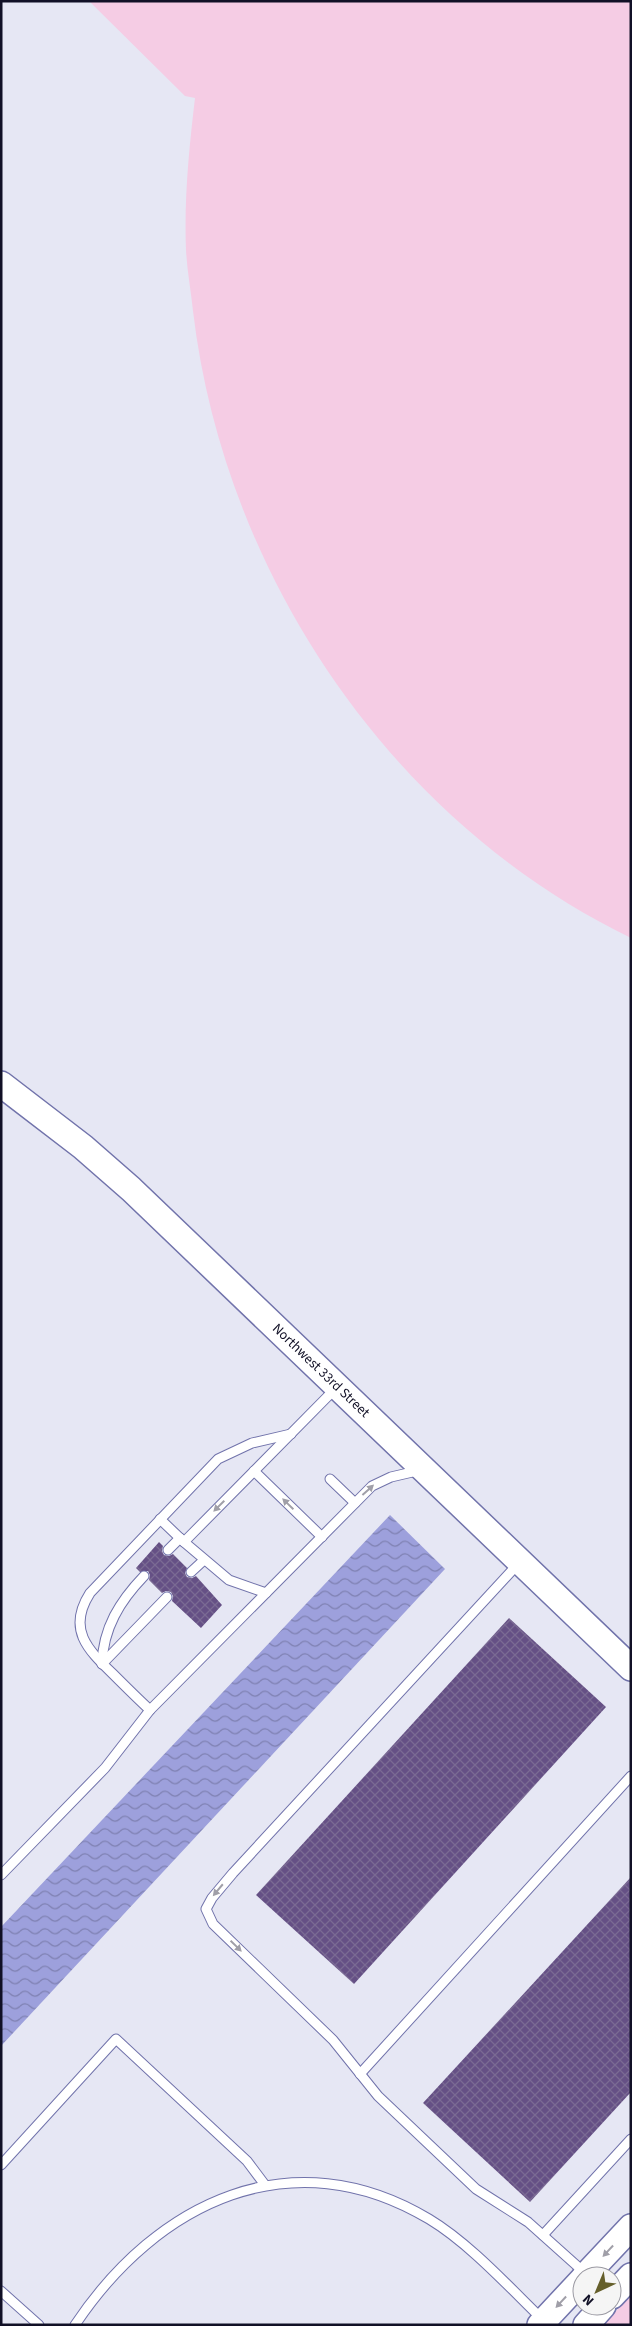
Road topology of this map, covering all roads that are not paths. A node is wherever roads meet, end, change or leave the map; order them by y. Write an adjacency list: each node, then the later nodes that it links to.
1 (1, 1084): 2 (street, Northwest 33rd Street)
2 (338, 1386): 3 (lane); 4 (street, Northwest 33rd Street)
3 (292, 1434): 5 (lane); 8 (lane)
4 (423, 1469): 7 (lane, one-way to 4); 13 (street, Northwest 33rd Street)
5 (254, 1471): 9 (lane, one-way to 5); 10 (lane, one-way to 10)
6 (330, 1479): 7 (lane)
7 (354, 1503): 9 (lane)
8 (160, 1519): 10 (lane); 18 (lane)
9 (322, 1537): 16 (lane)
10 (182, 1540): 11 (lane); 12 (lane)
11 (168, 1550)
12 (204, 1560): 14 (lane); 16 (lane)
13 (520, 1562): 19 (street, Northwest 33rd Street); 23 (lane, one-way to 23)
14 (191, 1572)
15 (144, 1576): 18 (lane)
16 (266, 1593): 20 (lane)
17 (167, 1597): 18 (lane)
18 (102, 1664): 20 (lane)
19 (631, 1668)
20 (150, 1710): 22 (lane)
21 (631, 1776): 23 (lane)
22 (1, 1875)
23 (360, 2074): 28 (lane)
24 (631, 2139): 28 (lane)
25 (1, 2165): 26 (lane)
26 (265, 2185): 35 (lane); 37 (lane)
27 (631, 2227): 30 (street, one-way to 30)
28 (543, 2235): 29 (lane)
29 (575, 2266)
30 (596, 2266)
31 (631, 2276): 32 (street)
32 (622, 2285)
33 (1, 2291): 36 (lane)
34 (572, 2292): 35 (street, one-way to 35)
35 (542, 2323)
36 (39, 2325)
37 (74, 2325)

